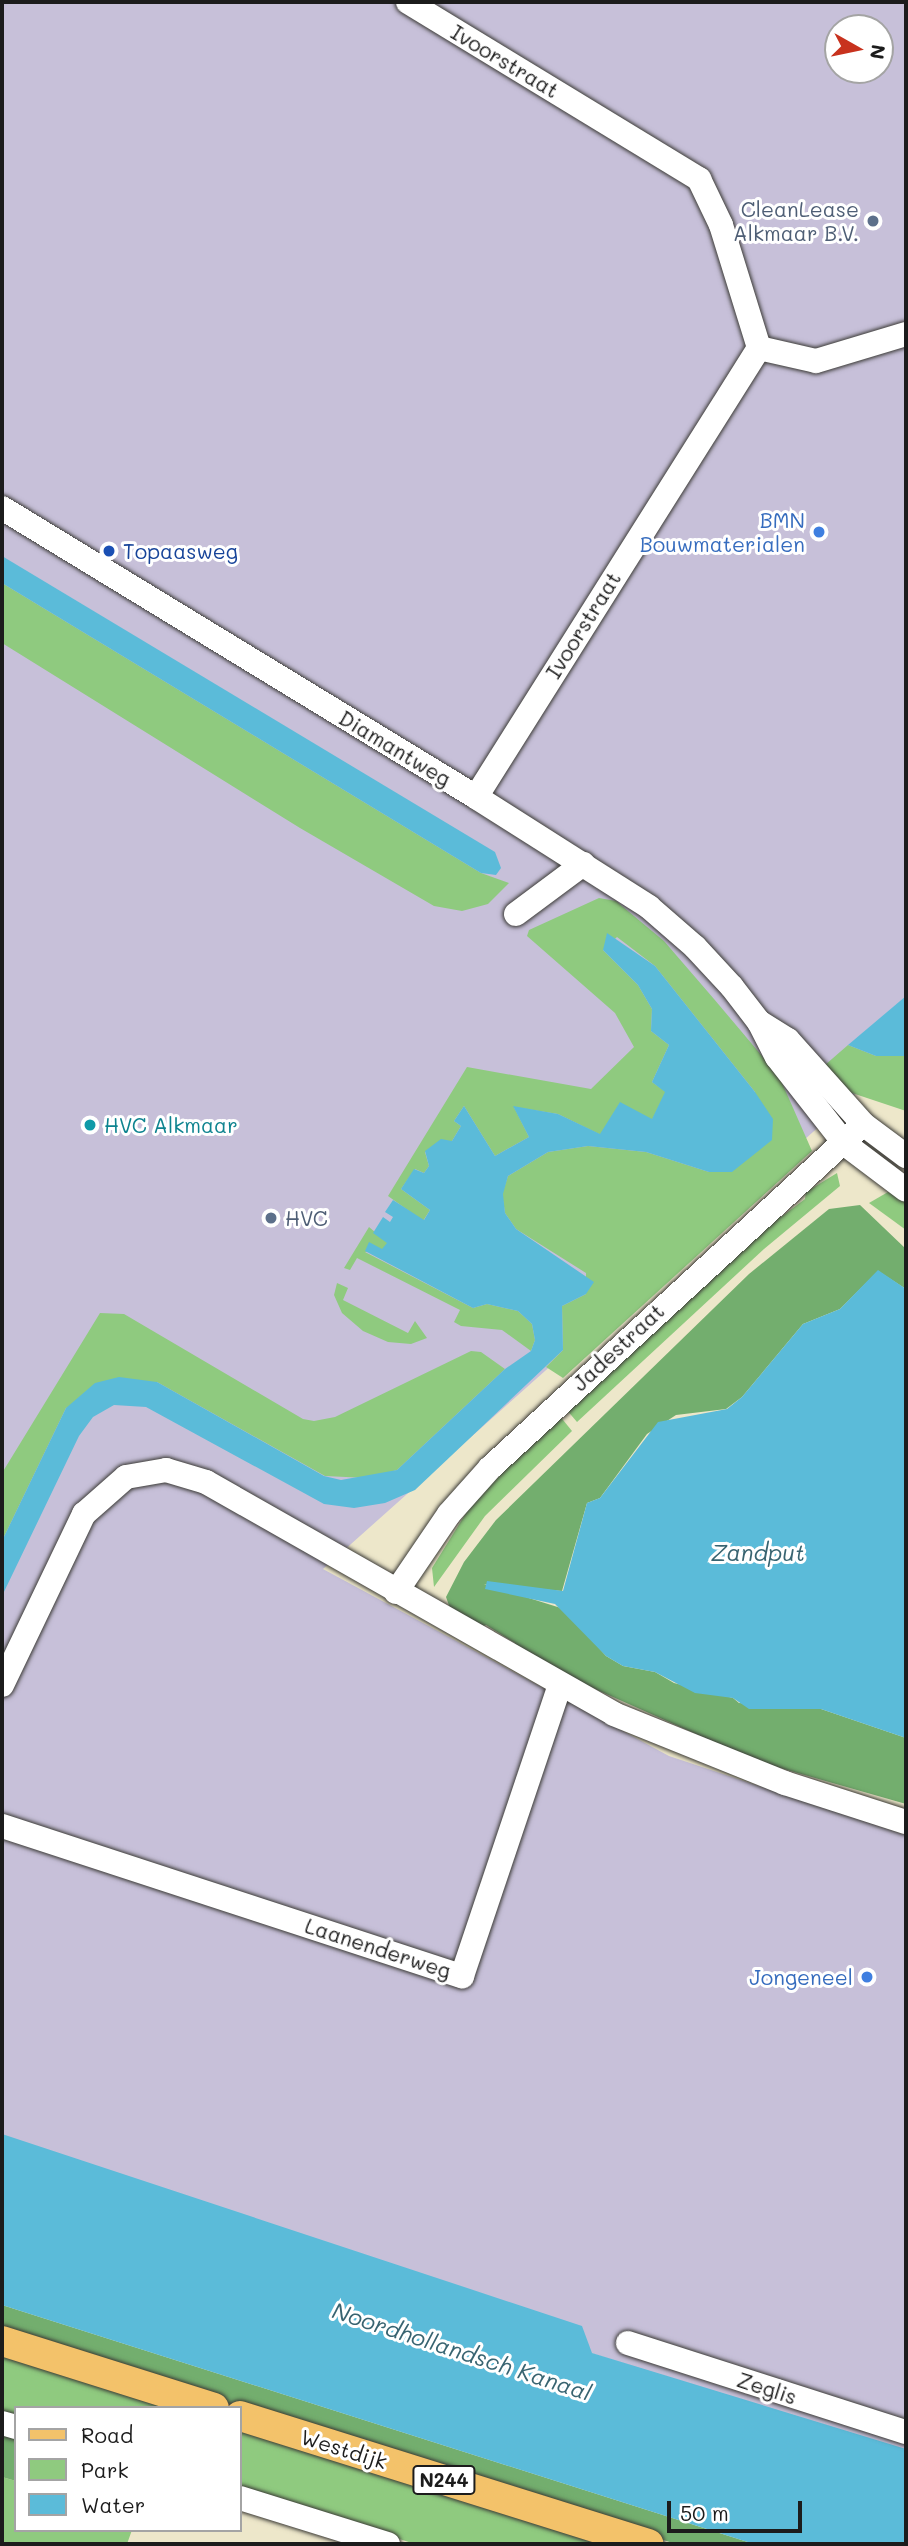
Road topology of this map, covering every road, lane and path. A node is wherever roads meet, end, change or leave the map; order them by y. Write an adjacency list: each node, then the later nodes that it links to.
1 (408, 2): 3 (street, Ivoorstraat)
2 (906, 334): 3 (street)
3 (759, 348): 5 (street, Ivoorstraat)
4 (2, 509): 5 (street, Diamantweg)
5 (476, 797): 6 (street, Diamantweg)
6 (583, 864): 7 (street); 8 (street, Diamantweg)
7 (516, 914)
8 (759, 1022): 9 (street, Diamantweg); 10 (street, Diamantweg)
9 (863, 1124): 10 (street, Jadestraat); 11 (street, Diamantweg)
10 (845, 1144): 12 (street, Diamantweg); 13 (street, Jadestraat)
11 (906, 1156)
12 (906, 1190)
13 (396, 1592): 14 (street); 15 (street)
14 (2, 1685)
15 (560, 1685): 16 (street); 17 (street, Laanenderweg)
16 (906, 1822)
17 (2, 1826)
18 (2, 2340): 20 (main road)
19 (628, 2343): 22 (street, Zeglis)
20 (208, 2406)
21 (242, 2417): 25 (main road, Westdijk / N244)
22 (906, 2432)
23 (242, 2499): 24 (street)
24 (388, 2544)
25 (648, 2544)

